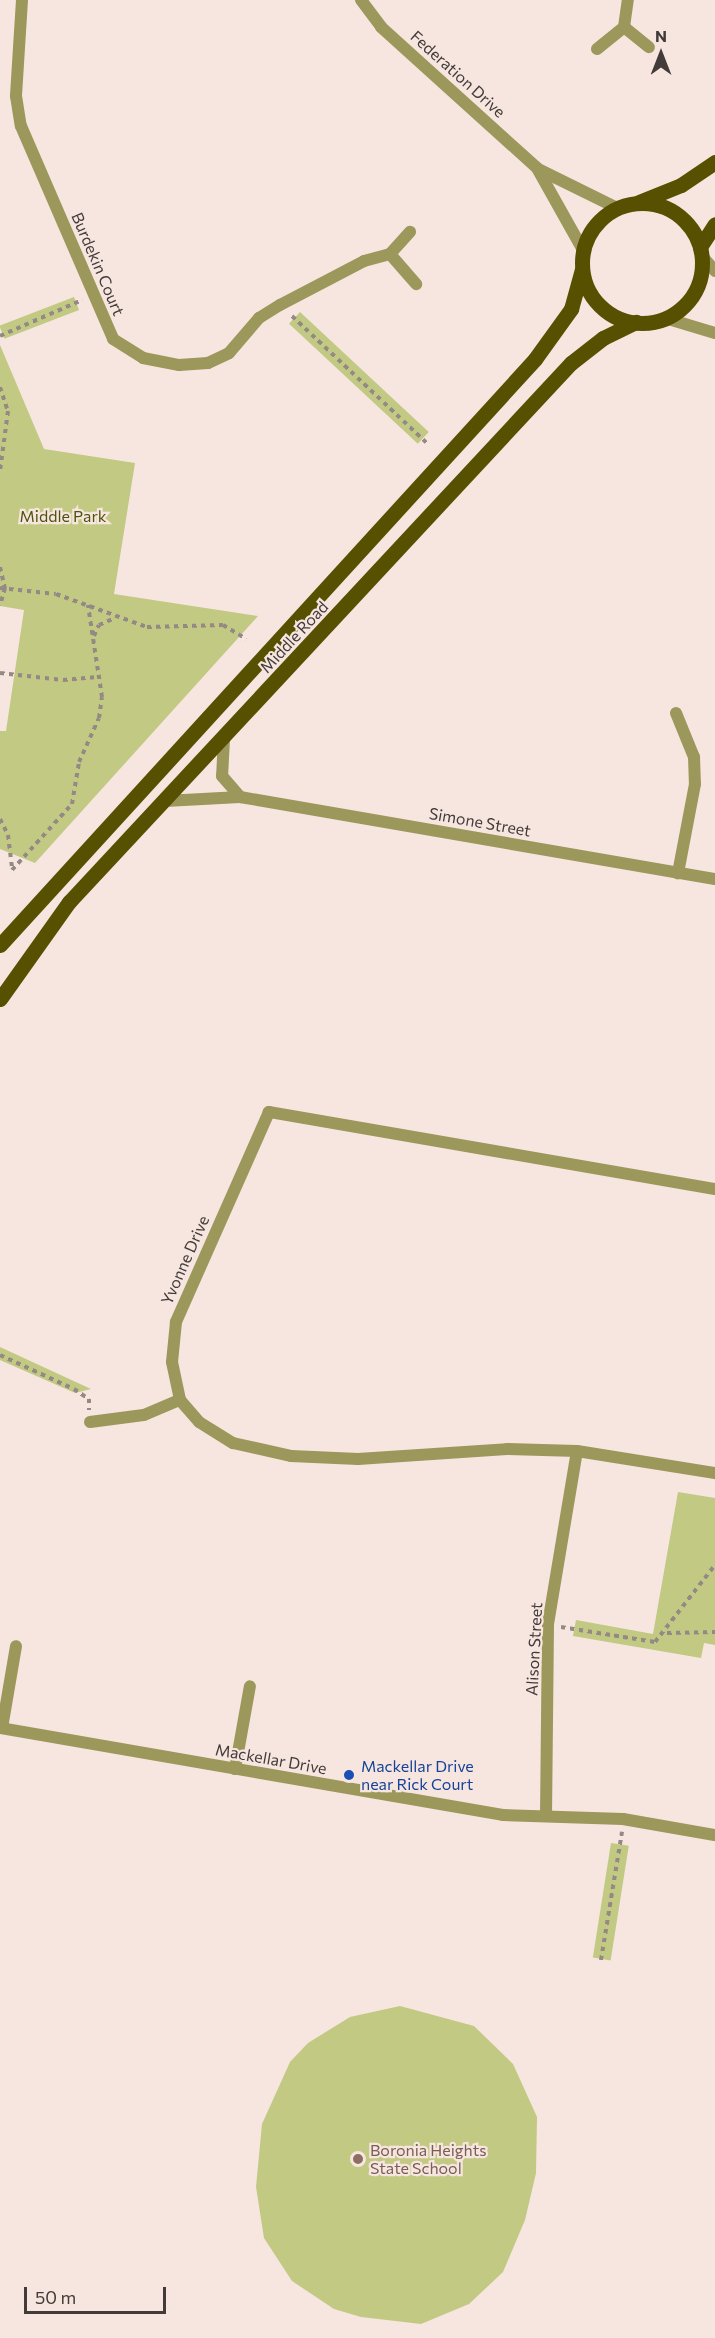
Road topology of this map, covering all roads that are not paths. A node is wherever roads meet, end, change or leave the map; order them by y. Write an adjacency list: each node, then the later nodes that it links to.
1 (22, 0): 15 (street, Burdekin Court)
2 (361, 0): 8 (street, Federation Drive)
3 (628, 0): 4 (street)
4 (624, 27): 5 (street); 6 (street)
5 (649, 47)
6 (597, 49)
7 (715, 162): 9 (main road)
8 (537, 168): 10 (street, Federation Drive); 13 (street, Federation Drive)
9 (637, 203): 10 (main road); 14 (main road)
10 (617, 208): 13 (main road)
11 (715, 224): 14 (main road)
12 (410, 232): 15 (street)
13 (583, 250): 16 (main road)
14 (701, 252): 17 (street); 19 (main road)
15 (390, 254): 18 (street)
16 (582, 269): 20 (main road); 28 (main road, Middle Road)
17 (715, 271)
18 (416, 284)
19 (665, 318): 20 (main road); 21 (street)
20 (636, 322): 23 (main road, Middle Road)
21 (715, 333)
22 (676, 713): 26 (street)
23 (224, 739): 24 (street); 25 (main road, Middle Road)
24 (240, 797): 25 (street, Simone Street); 26 (street, Simone Street)
25 (165, 801): 29 (main road, Middle Road)
26 (678, 873): 27 (street, Simone Street)
27 (715, 879)
28 (0, 945)
29 (0, 999)
30 (715, 1189): 31 (street, Yvonne Drive)
31 (180, 1400): 32 (street); 33 (street, Yvonne Drive)
32 (90, 1422)
33 (577, 1451): 34 (street, Yvonne Drive); 39 (street, Alison Street)
34 (715, 1473)
35 (16, 1646): 37 (street)
36 (250, 1686): 38 (street)
37 (1, 1728): 38 (street, Mackellar Drive)
38 (235, 1769): 39 (street, Mackellar Drive)
39 (546, 1816): 40 (street, Mackellar Drive)
40 (715, 1835)

